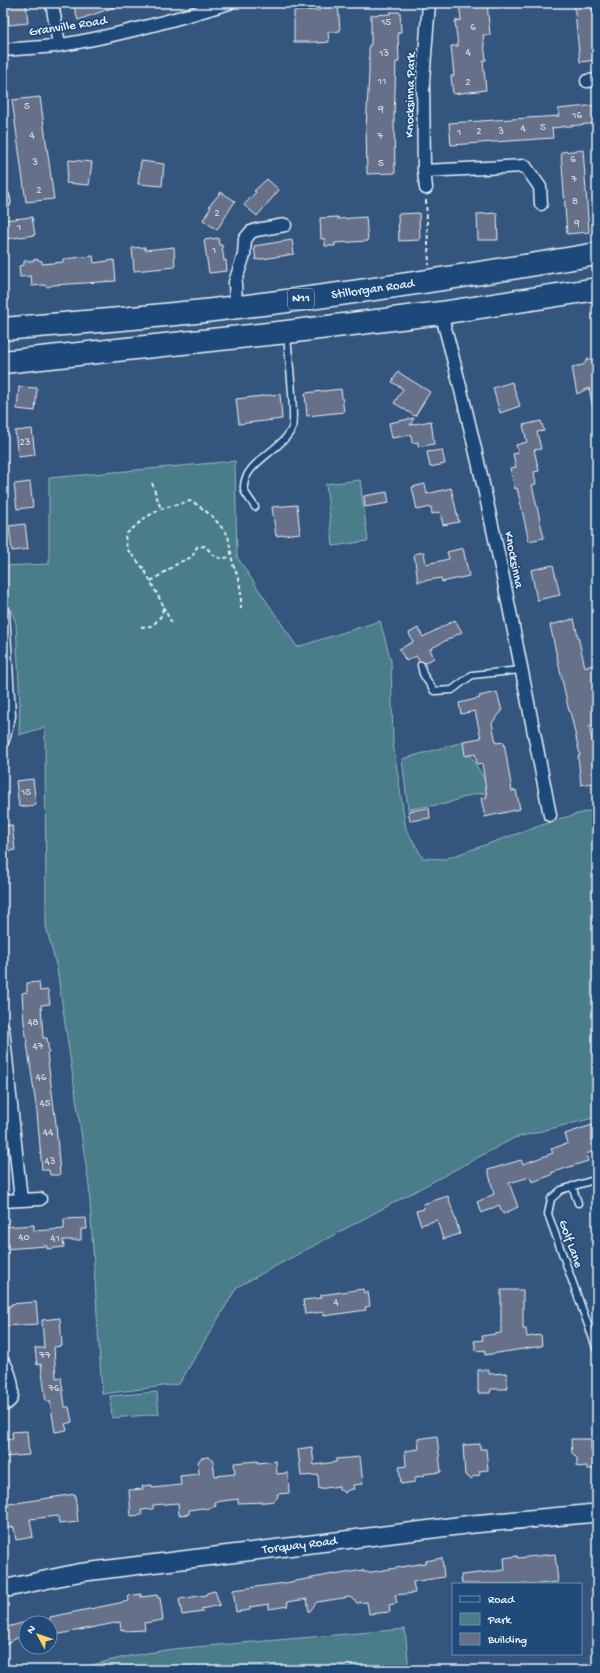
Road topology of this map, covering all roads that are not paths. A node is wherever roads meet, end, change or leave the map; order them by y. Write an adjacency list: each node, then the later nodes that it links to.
1 (52, 3): 4 (street)
2 (229, 3): 4 (street, Granville Road)
3 (429, 3): 6 (street, Knocksinna Park)
4 (58, 45): 5 (street, Granville Road)
5 (3, 50)
6 (424, 171): 7 (street, Knocksinna Park); 8 (street)
7 (426, 188)
8 (541, 204)
9 (285, 225): 12 (street)
10 (597, 254): 12 (highway, Stillorgan Road / N11)
11 (597, 289): 13 (highway, N11)
12 (236, 308): 14 (highway, Stillorgan Road / N11)
13 (440, 312): 15 (highway, N11); 20 (street, Knocksinna)
14 (3, 329)
15 (287, 332): 16 (highway, N11); 17 (lane)
16 (3, 362)
17 (255, 507)
18 (3, 613): 21 (street)
19 (421, 664): 20 (lane)
20 (521, 670): 22 (street, Knocksinna)
21 (3, 740)
22 (550, 815)
23 (3, 1029): 27 (street)
24 (597, 1179): 25 (lane)
25 (572, 1186): 29 (lane); 30 (lane, Golf Lane)
26 (40, 1199): 27 (street)
27 (21, 1200): 28 (street)
28 (3, 1201)
29 (578, 1203)
30 (597, 1350)
31 (3, 1362): 32 (street)
32 (3, 1405)
33 (597, 1513): 34 (street, Torquay Road)
34 (3, 1590)

